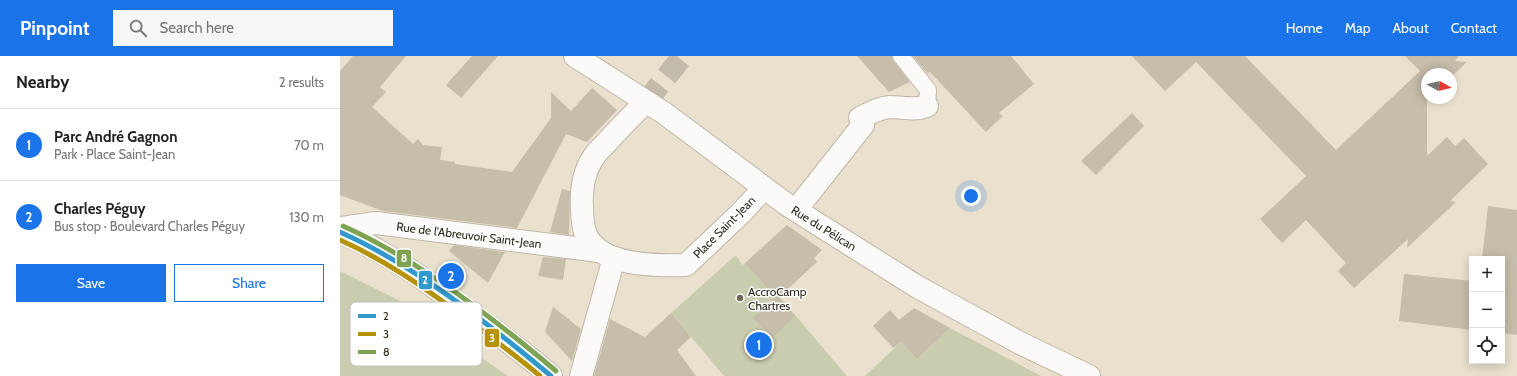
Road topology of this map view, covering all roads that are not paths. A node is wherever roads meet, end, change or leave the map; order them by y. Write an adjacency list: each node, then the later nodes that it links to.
1 (575, 56): 3 (street, Rue du Pélican)
2 (901, 56): 4 (lane)
3 (646, 102): 5 (street, Rue du Pélican); 9 (street)
4 (927, 106): 6 (street)
5 (764, 188): 6 (street, Rue du Pélican); 9 (street, Place Saint-Jean)
6 (796, 210): 14 (street, Rue du Pélican)
7 (340, 228): 9 (street, Rue de l'Abreuvoir Saint-Jean)
8 (340, 232): 10 (street)
9 (607, 255): 13 (street)
10 (456, 302)
11 (482, 321): 12 (street)
12 (551, 376)
13 (581, 376)
14 (1089, 376)

